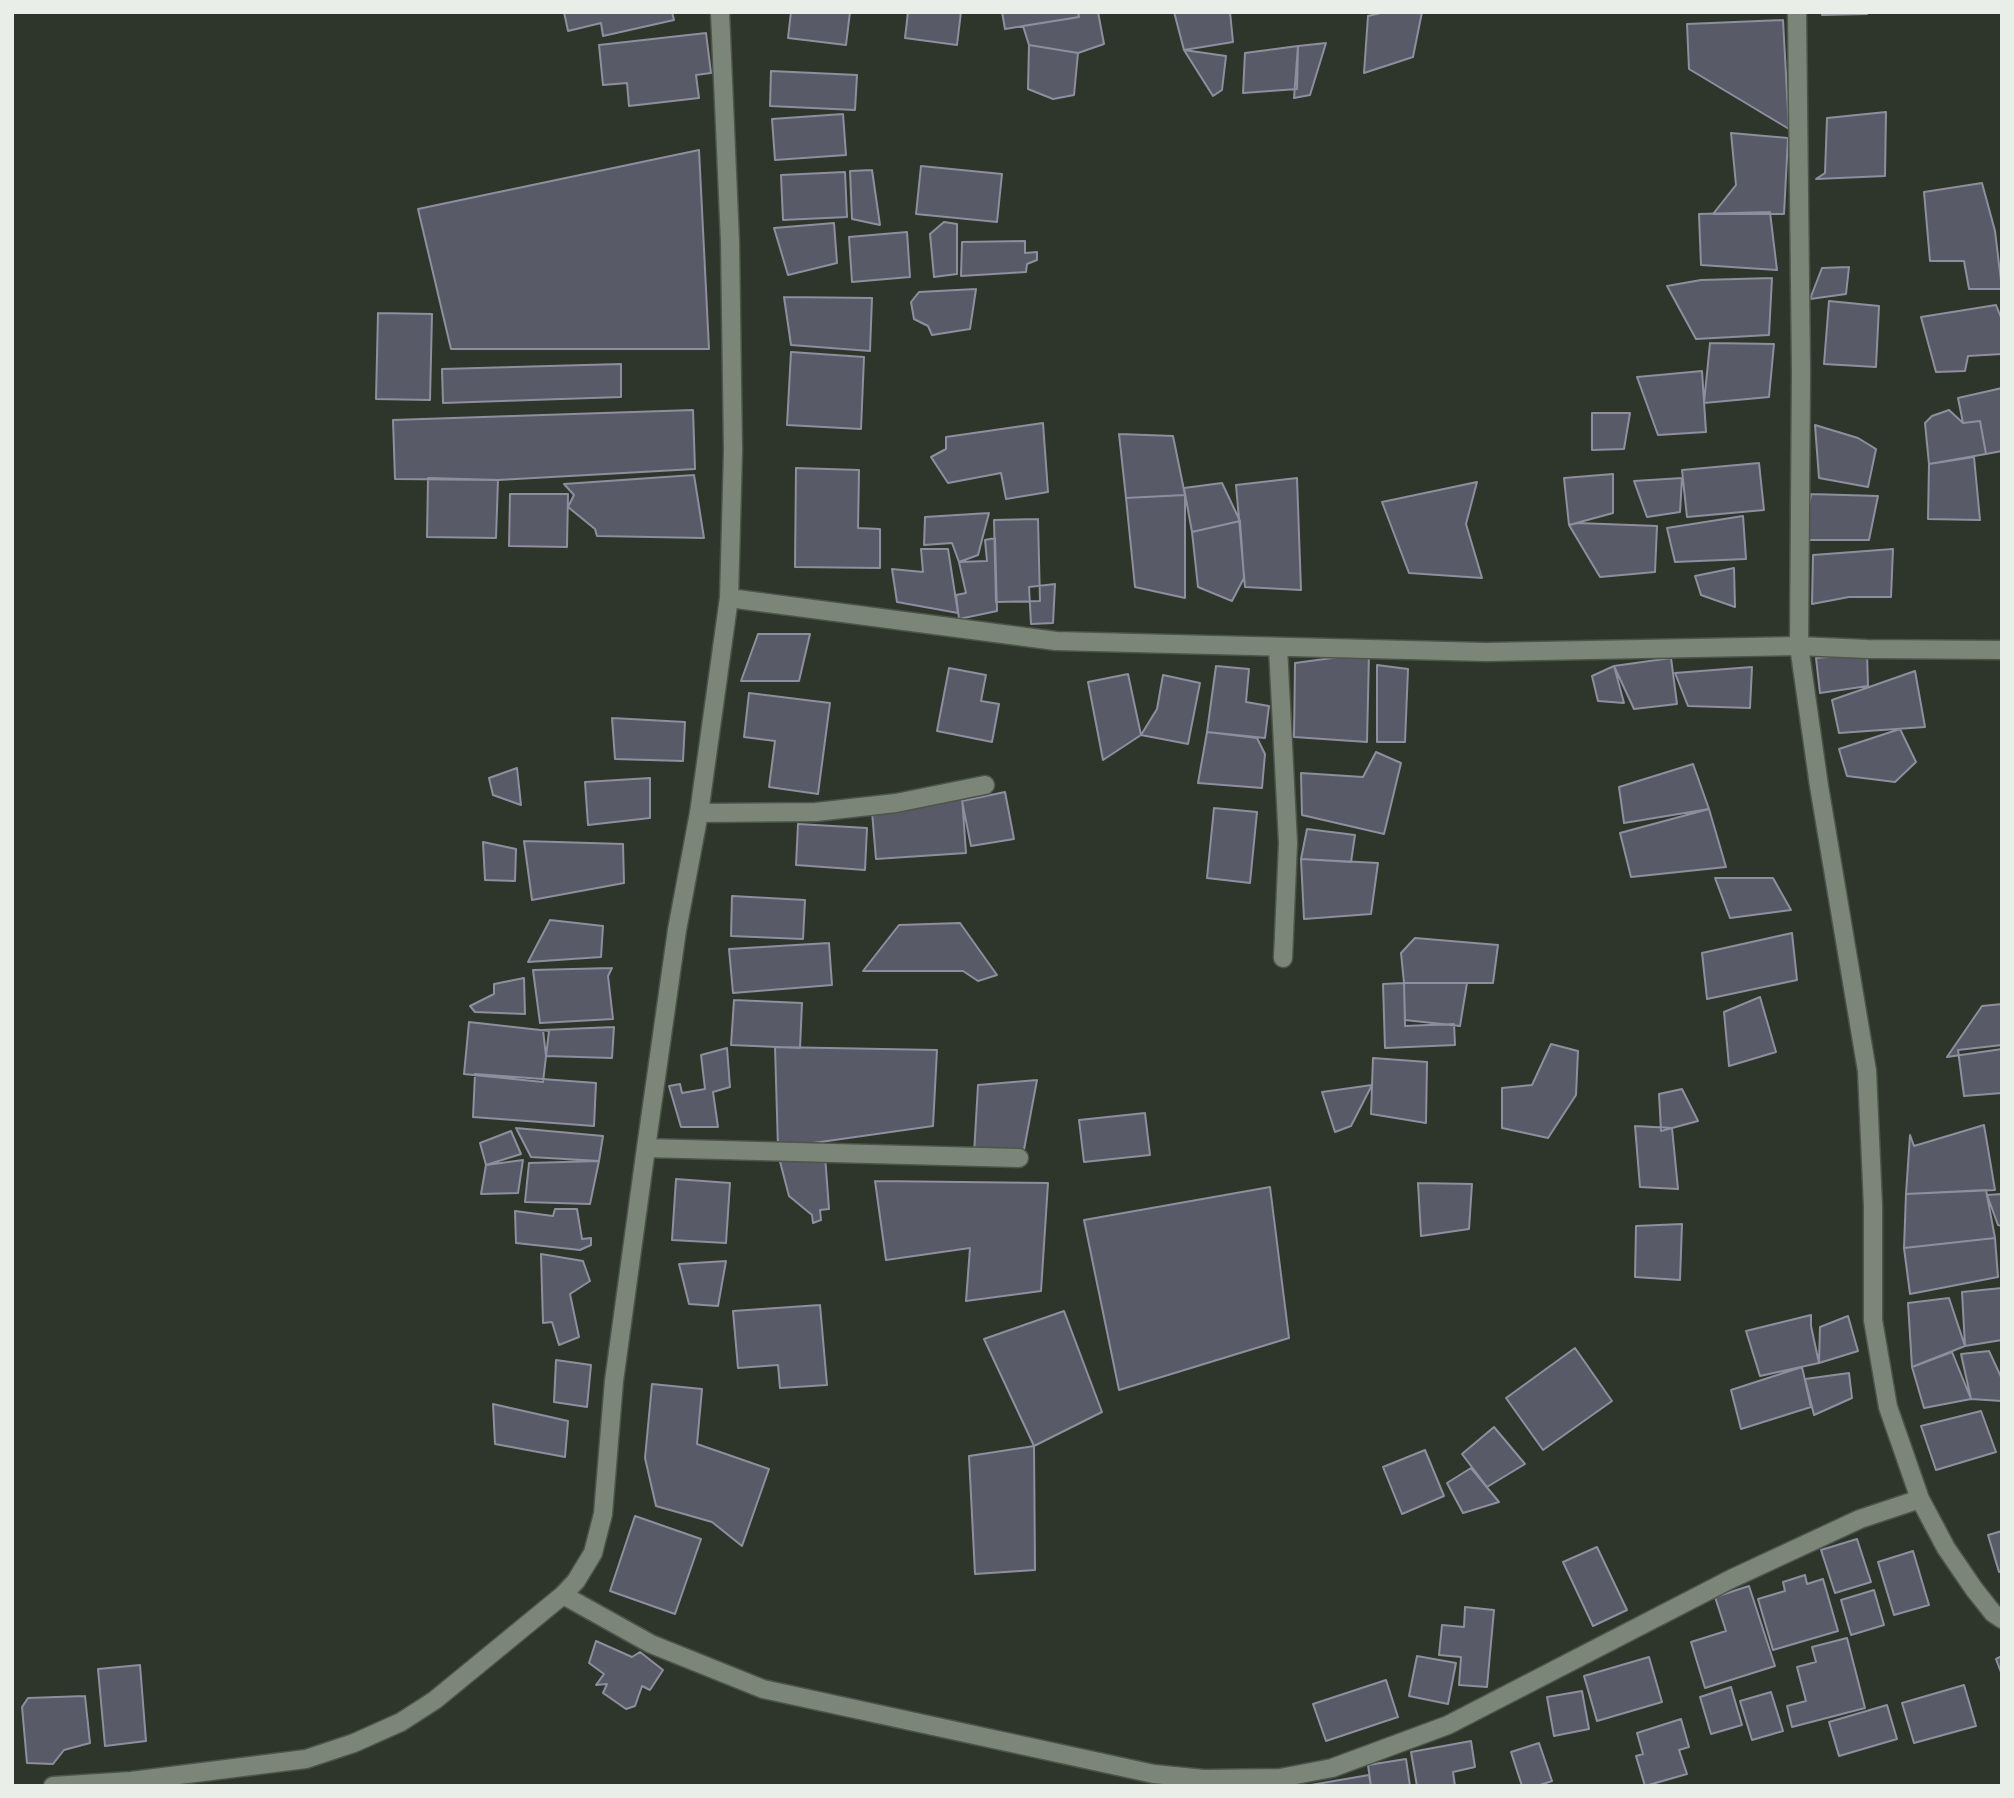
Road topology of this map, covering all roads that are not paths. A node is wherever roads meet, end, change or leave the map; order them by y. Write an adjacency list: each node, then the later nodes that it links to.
1 (720, 12): 3 (street)
2 (1797, 12): 4 (street)
3 (729, 598): 5 (street); 8 (street)
4 (1799, 646): 5 (street); 6 (street); 12 (street)
5 (1278, 648): 9 (street)
6 (2002, 650)
7 (985, 785): 8 (street)
8 (699, 813): 10 (street)
9 (1283, 958)
10 (646, 1148): 11 (street); 13 (street)
11 (1019, 1158)
12 (1920, 1499): 13 (street); 14 (street)
13 (563, 1595): 15 (street)
14 (2002, 1619)
15 (53, 1786)

